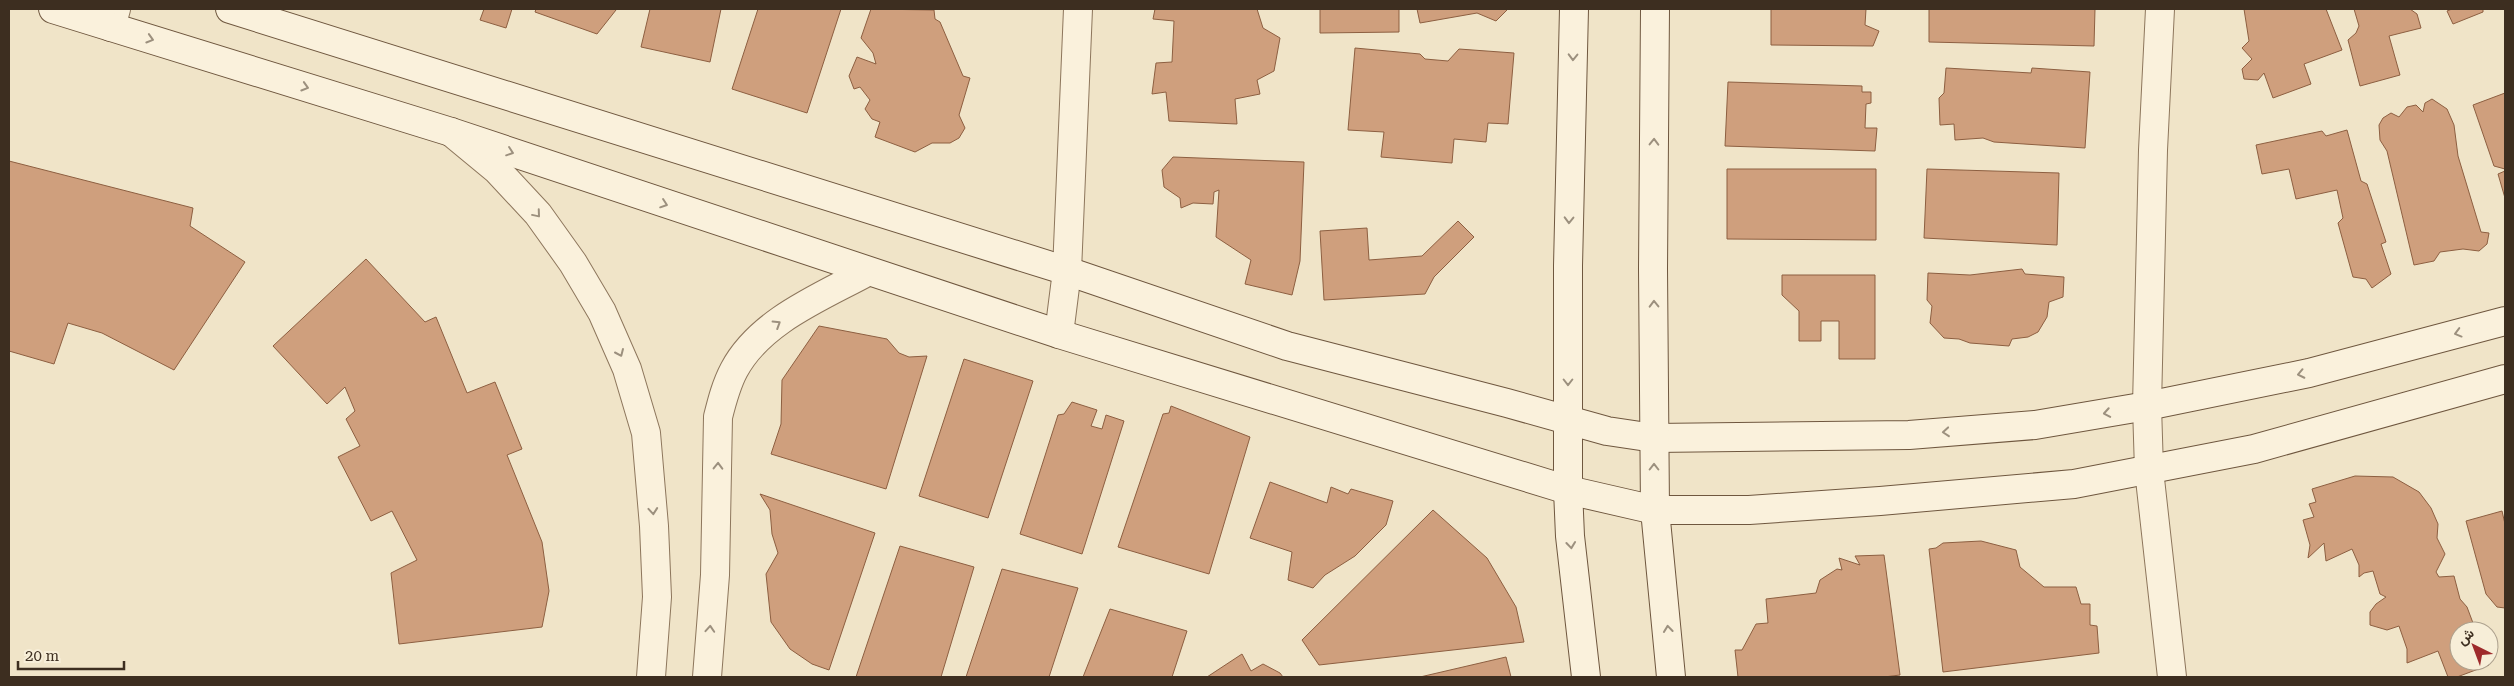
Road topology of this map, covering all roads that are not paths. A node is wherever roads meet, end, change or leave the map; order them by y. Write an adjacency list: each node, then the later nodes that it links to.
1 (53, 9): 7 (street)
2 (230, 9): 9 (street)
3 (1078, 9): 9 (street)
4 (1574, 9): 15 (street, one-way to 15)
5 (1655, 9): 16 (street, one-way to 5)
6 (2160, 9): 14 (street)
7 (113, 18): 8 (street, one-way to 8)
8 (451, 132): 10 (street, one-way to 10); 21 (street, one-way to 21)
9 (1067, 271): 12 (street); 15 (street)
10 (867, 272): 12 (street); 20 (street, one-way to 10)
11 (2505, 321): 14 (street, one-way to 14)
12 (1059, 334): 18 (street)
13 (2505, 379): 17 (street)
14 (2147, 406): 16 (street, one-way to 16); 17 (street)
15 (1568, 421): 16 (street); 18 (street)
16 (1654, 438): 19 (street, one-way to 16)
17 (2149, 470): 19 (street); 24 (street)
18 (1568, 490): 19 (street); 22 (street, one-way to 22)
19 (1654, 510): 23 (street, one-way to 19)
20 (714, 672)
21 (651, 677)
22 (1586, 677)
23 (1671, 677)
24 (2172, 677)

